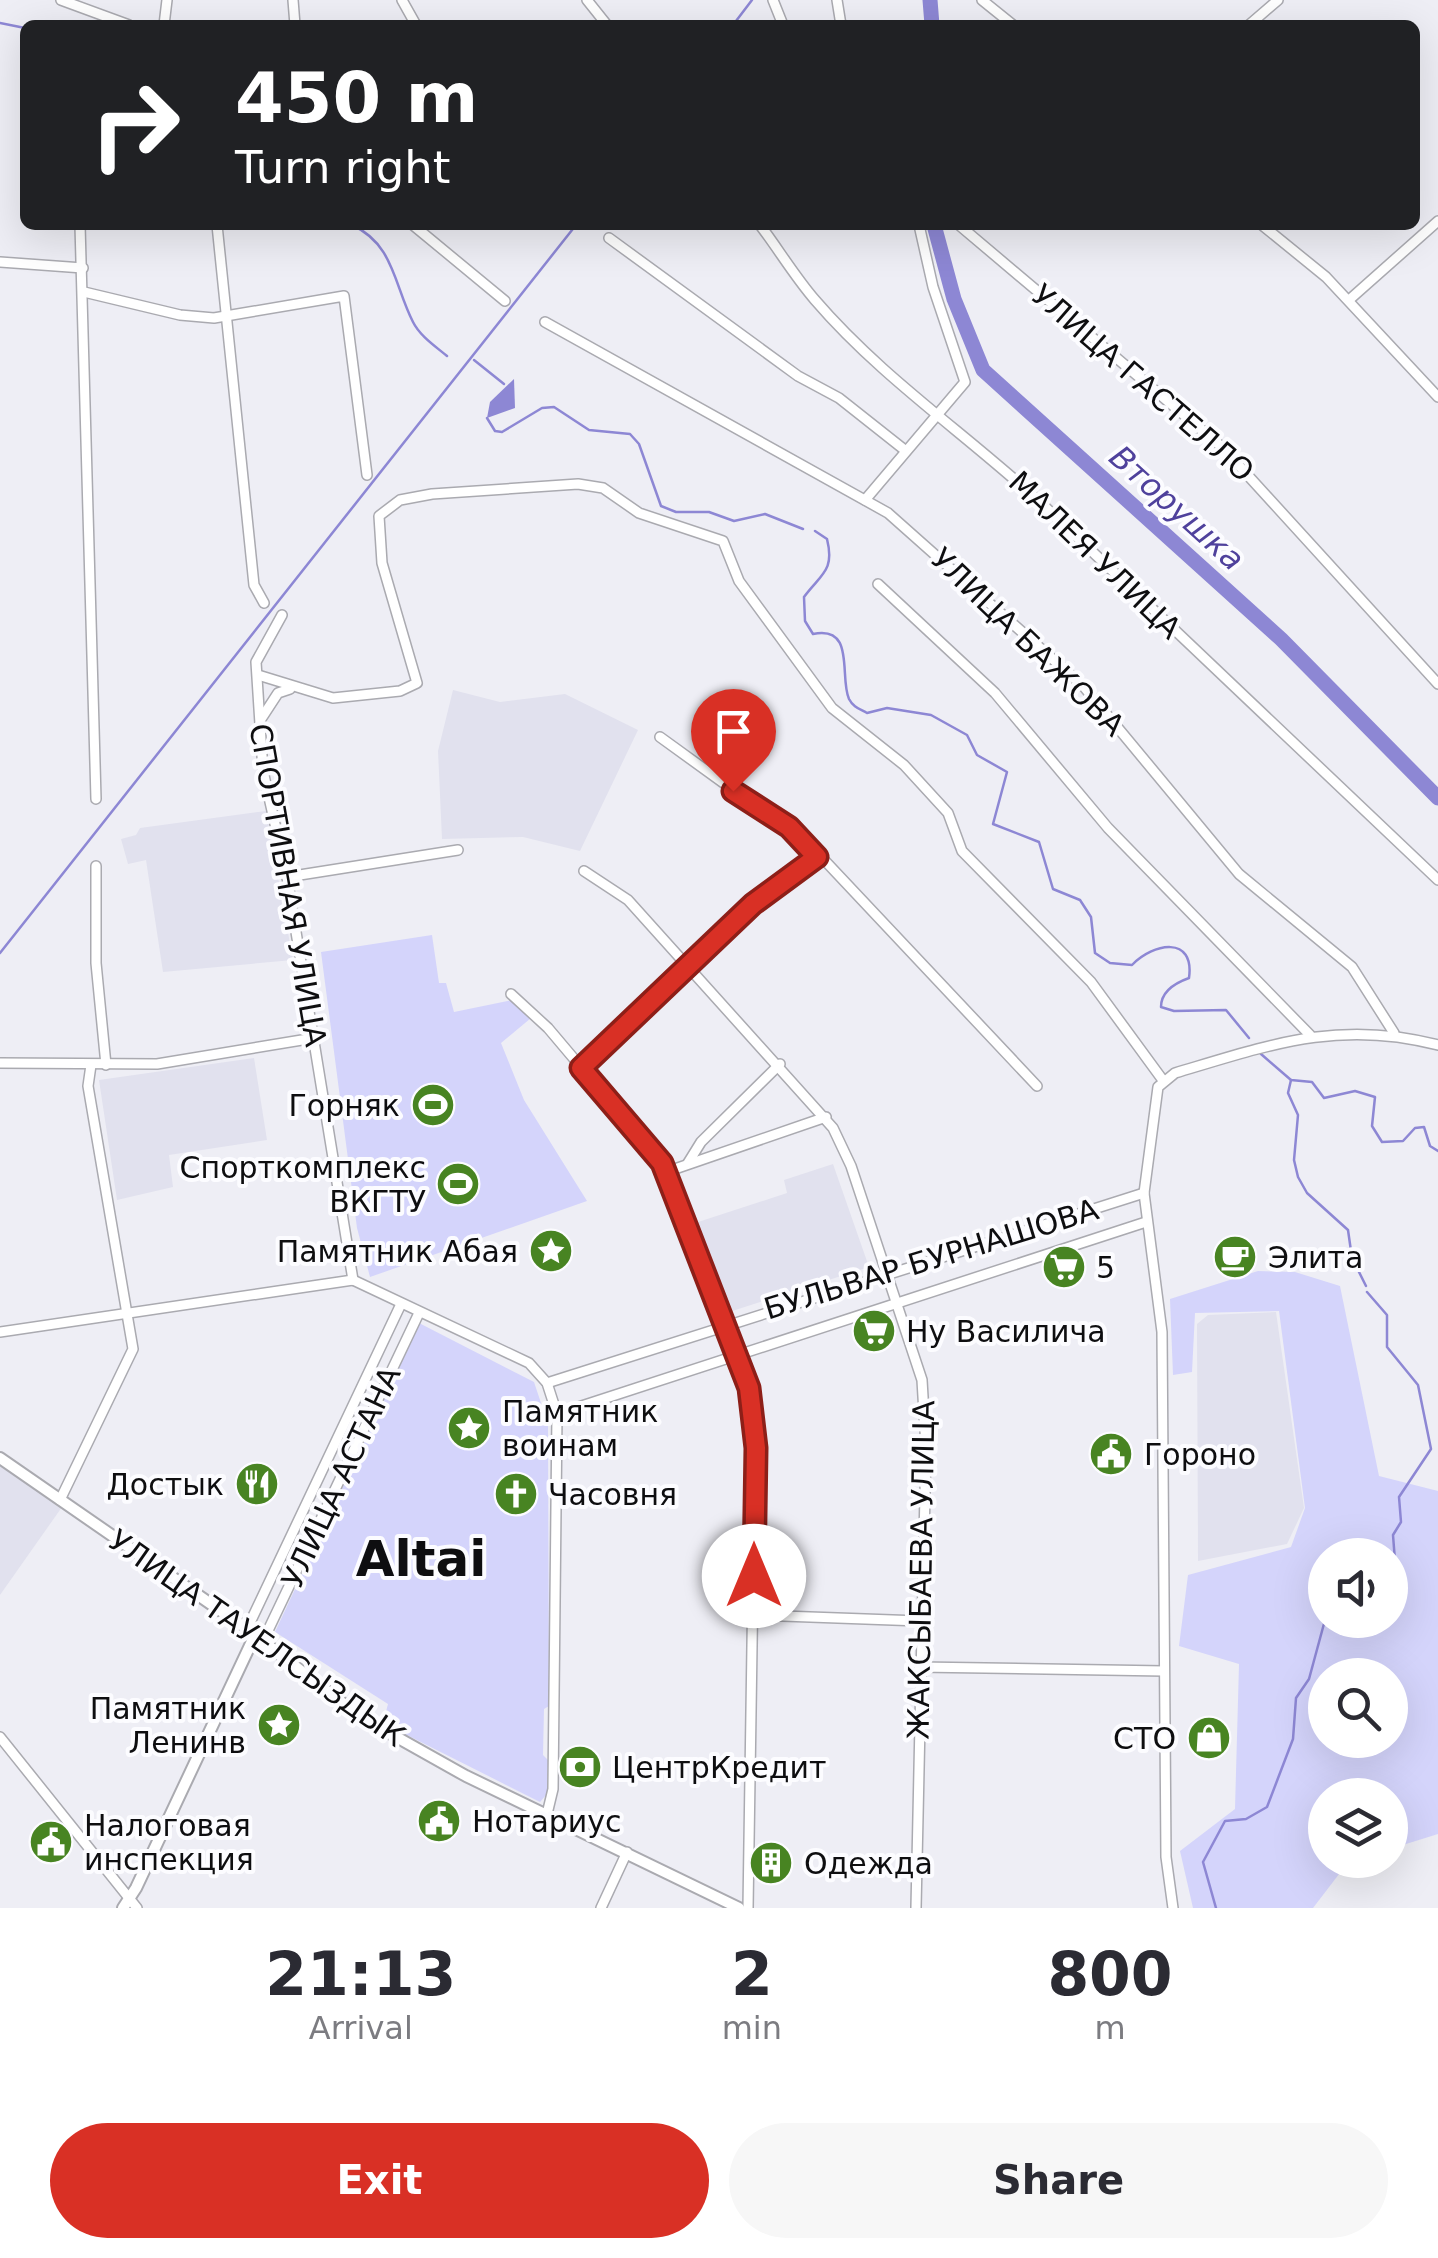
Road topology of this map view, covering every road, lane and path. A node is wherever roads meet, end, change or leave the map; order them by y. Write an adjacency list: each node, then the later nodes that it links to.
1 (61, 0): 5 (street)
2 (587, 0): 6 (street)
3 (982, 0): 7 (street)
4 (1278, 0): 8 (street)
5 (116, 20)
6 (604, 20)
7 (1007, 20)
8 (1255, 20)
9 (1438, 221): 21 (street)
10 (80, 230): 19 (street)
11 (218, 230): 23 (street)
12 (419, 230): 22 (street)
13 (764, 230): 26 (street, МАЛЕЯ УЛИЦА)
14 (920, 230): 26 (street)
15 (965, 230): 34 (street, УЛИЦА ГАСТЕЛЛО)
16 (1268, 230): 21 (street)
17 (609, 238): 27 (street)
18 (0, 262): 19 (street)
19 (83, 268): 20 (street)
20 (84, 292): 23 (street); 38 (street)
21 (1349, 300): 25 (street)
22 (505, 301)
23 (227, 316): 28 (street); 31 (street)
24 (545, 322): 29 (street, УЛИЦА БАЖОВА)
25 (1438, 397)
26 (936, 416): 27 (street); 44 (street, МАЛЕЯ УЛИЦА)
27 (906, 451): 29 (street)
28 (367, 476)
29 (864, 500): 47 (street, УЛИЦА БАЖОВА)
30 (878, 584): 48 (street)
31 (264, 602)
32 (282, 615): 33 (street, СПОРТИВНАЯ УЛИЦА)
33 (258, 675): 35 (street); 36 (street, СПОРТИВНАЯ УЛИЦА)
34 (1438, 684)
35 (293, 688): 36 (street); 57 (street)
36 (260, 722): 43 (street, СПОРТИВНАЯ УЛИЦА)
37 (660, 737): 40 (street)
38 (96, 799)
39 (458, 850): 43 (street)
40 (817, 857): 45 (street); 59 (street)
41 (96, 866): 55 (street)
42 (584, 870): 45 (street, ЖАКСЫБАЕВА УЛИЦА)
43 (287, 877): 49 (street, СПОРТИВНАЯ УЛИЦА)
44 (1438, 880)
45 (691, 965): 54 (street, ЖАКСЫБАЕВА УЛИЦА); 56 (street)
46 (511, 994): 56 (street)
47 (1394, 1033): 48 (street); 50 (street)
48 (1310, 1035): 57 (street)
49 (314, 1038): 55 (street); 66 (street, СПОРТИВНАЯ УЛИЦА)
50 (1438, 1045)
51 (0, 1063): 52 (street)
52 (72, 1064): 53 (street); 58 (street)
53 (91, 1064): 55 (street); 58 (street)
54 (780, 1064): 60 (street, ЖАКСЫБАЕВА УЛИЦА); 61 (street)
55 (106, 1065)
56 (581, 1068): 62 (street)
57 (1162, 1080): 63 (street)
58 (88, 1086): 69 (street)
59 (1038, 1086)
60 (826, 1117): 61 (street); 65 (street, ЖАКСЫБАЕВА УЛИЦА)
61 (688, 1163): 62 (street)
62 (666, 1172): 71 (street)
63 (1144, 1193): 64 (street); 65 (street, БУЛЬВАР БУРНАШОВА)
64 (1146, 1222): 67 (street, БУЛЬВАР БУРНАШОВА); 82 (street)
65 (886, 1272): 67 (street, ЖАКСЫБАЕВА УЛИЦА); 71 (street, БУЛЬВАР БУРНАШОВА)
66 (353, 1280): 68 (street); 69 (street)
67 (897, 1303): 73 (street, БУЛЬВАР БУРНАШОВА); 79 (street, ЖАКСЫБАЕВА УЛИЦА)
68 (400, 1304): 70 (street); 80 (street, УЛИЦА АСТАНА)
69 (128, 1310): 72 (street); 77 (street)
70 (419, 1313): 74 (street); 80 (street, УЛИЦА АСТАНА)
71 (725, 1323): 73 (street); 74 (street, БУЛЬВАР БУРНАШОВА)
72 (0, 1332)
73 (737, 1356): 75 (street, БУЛЬВАР БУРНАШОВА); 78 (street)
74 (547, 1382): 75 (street)
75 (557, 1414): 84 (street)
76 (0, 1458): 77 (street, УЛИЦА ТАУЕЛСЫЗДЫК)
77 (60, 1500): 80 (street, УЛИЦА ТАУЕЛСЫЗДЫК)
78 (754, 1615): 79 (street); 89 (street)
79 (920, 1621): 81 (street, ЖАКСЫБАЕВА УЛИЦА)
80 (255, 1635): 84 (street, УЛИЦА ТАУЕЛСЫЗДЫК); 86 (street, УЛИЦА АСТАНА)
81 (919, 1667): 82 (street); 90 (street, ЖАКСЫБАЕВА УЛИЦА)
82 (1164, 1670): 91 (street)
83 (0, 1737): 86 (street)
84 (547, 1814): 85 (street, УЛИЦА ТАУЕЛСЫЗДЫК)
85 (627, 1852): 87 (street); 88 (street, УЛИЦА ТАУЕЛСЫЗДЫК)
86 (130, 1905)
87 (601, 1908)
88 (739, 1908)
89 (748, 1908)
90 (916, 1908)
91 (1173, 1908)

